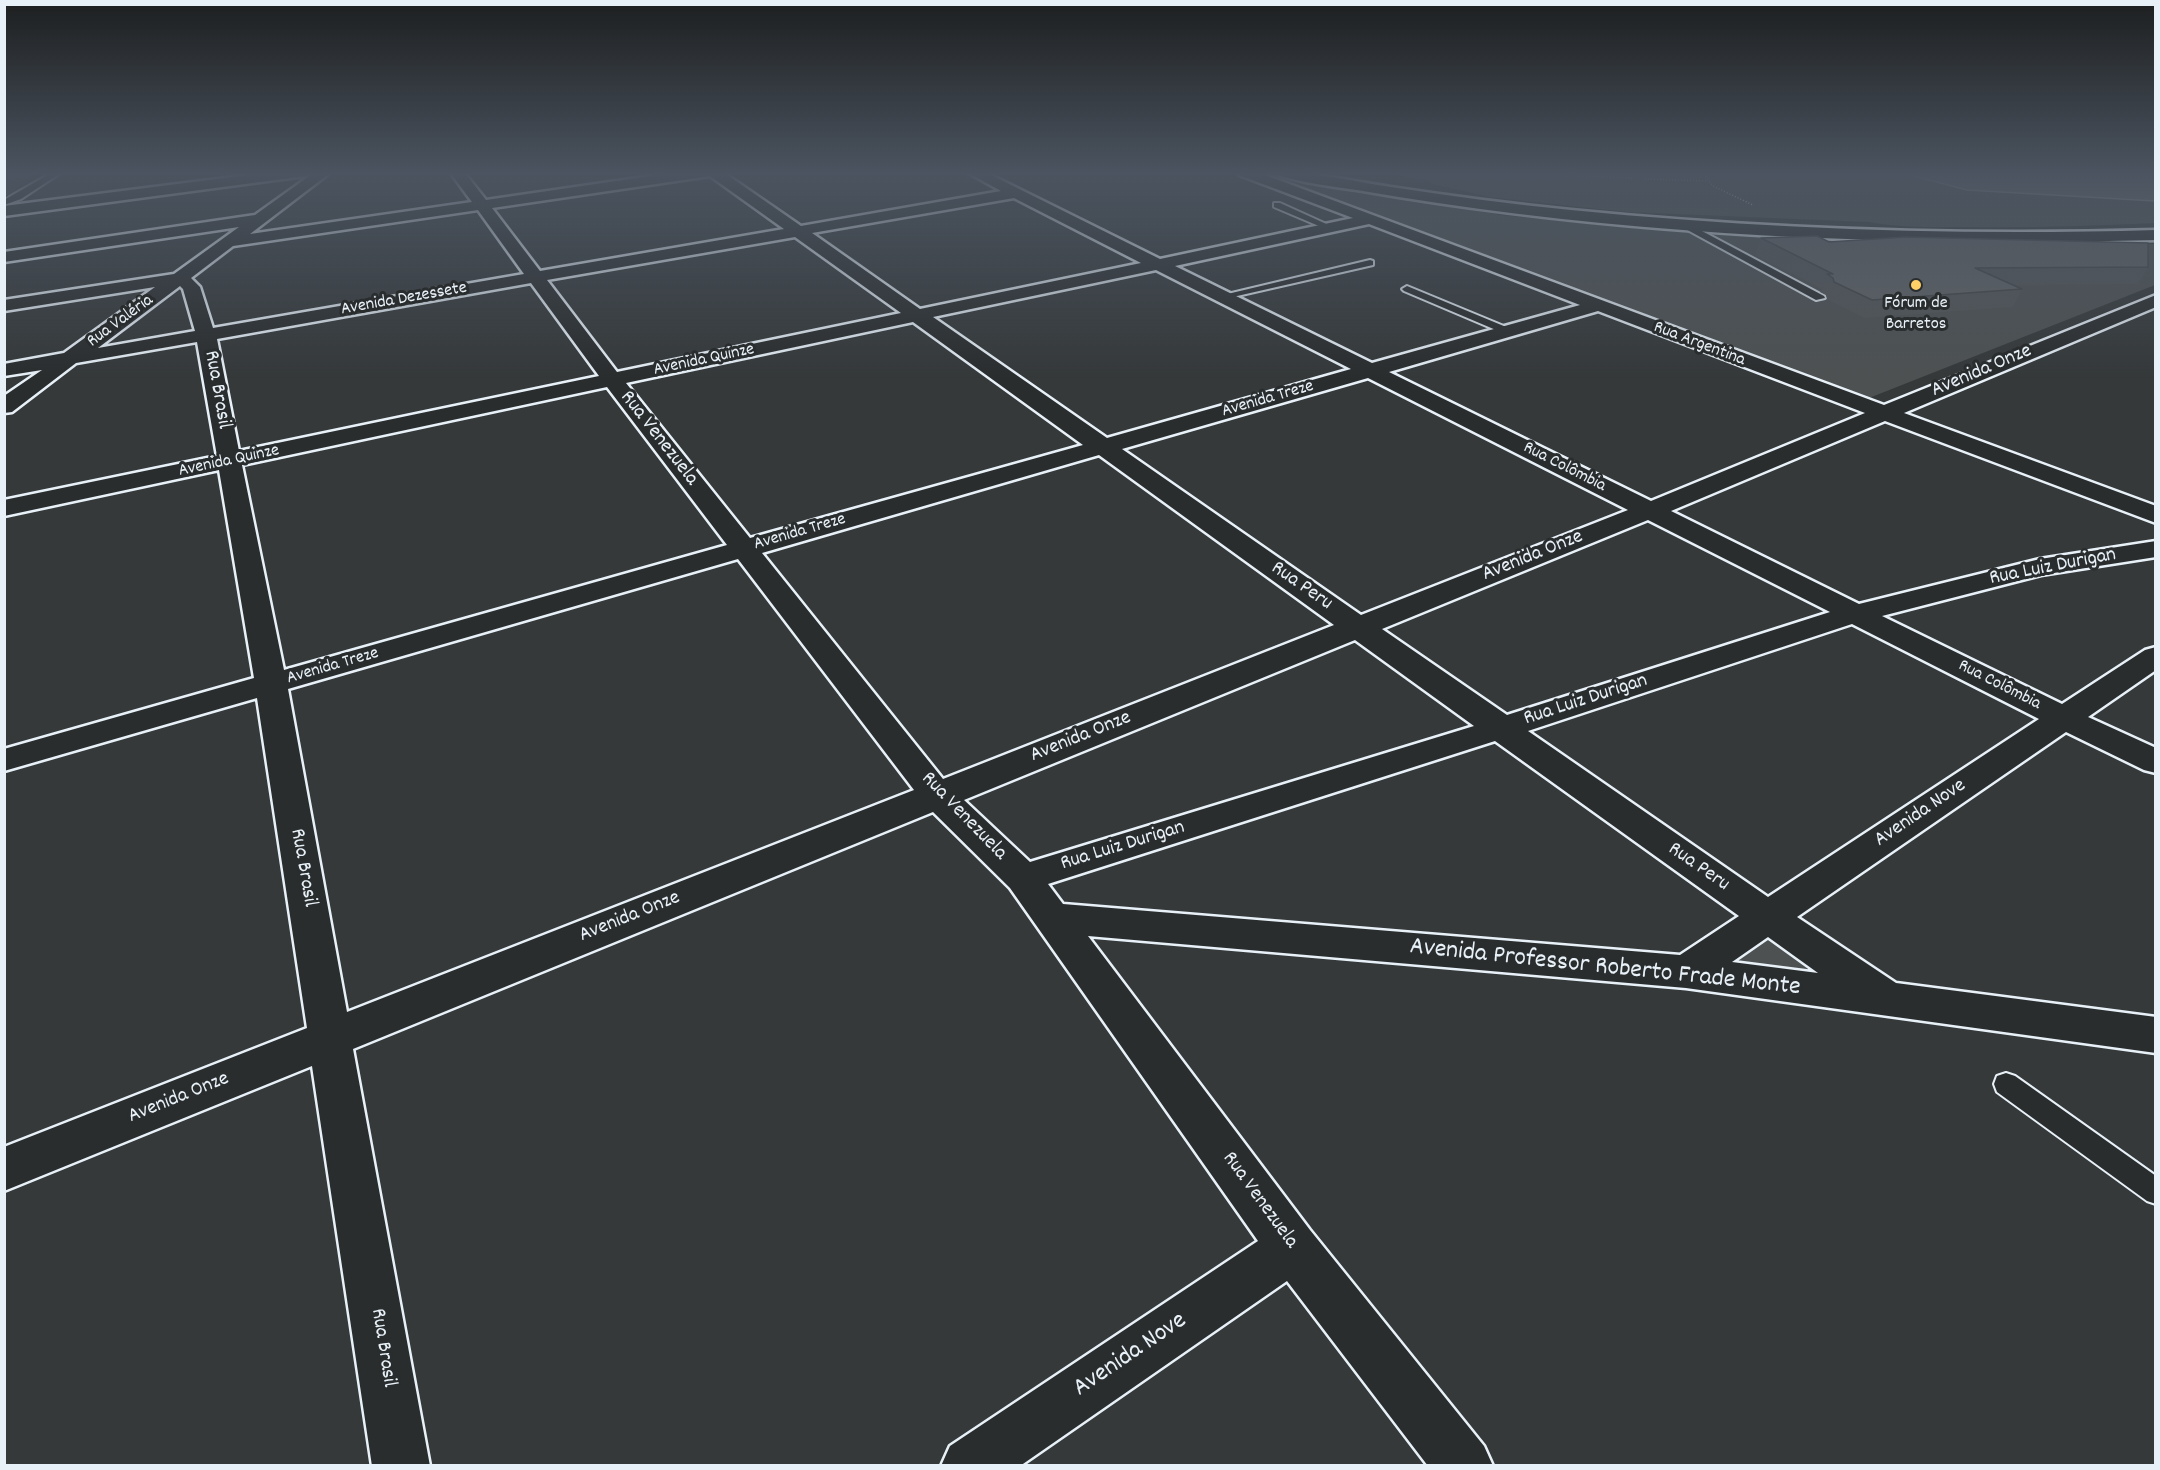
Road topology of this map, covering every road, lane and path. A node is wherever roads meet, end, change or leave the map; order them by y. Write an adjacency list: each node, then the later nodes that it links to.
1 (111, 241): 11 (street)
2 (239, 241): 10 (street)
3 (509, 241): 14 (street, Rua Venezuela)
4 (743, 241): 14 (street, Avenida Dezessete)
5 (812, 241): 22 (street, Rua Peru)
6 (1110, 241): 13 (street, Rua Colômbia)
7 (1265, 241): 13 (street, Avenida Quinze)
8 (1423, 241): 21 (street, Rua Argentina)
9 (1714, 241): 18 (lane)
10 (229, 242): 15 (street, Rua Valéria)
11 (4, 256)
12 (1370, 263): 17 (lane)
13 (1156, 264): 17 (street, Rua Colômbia); 22 (street, Avenida Quinze)
14 (536, 277): 24 (street, Avenida Dezessete); 28 (street, Rua Venezuela)
15 (181, 278): 20 (street); 24 (street, Rua Brasil); 25 (street, Rua Valéria)
16 (1407, 289): 23 (lane)
17 (1224, 296): 27 (street, Rua Colômbia)
18 (1820, 298)
19 (2156, 300): 30 (street, Avenida Onze)
20 (4, 306)
21 (1596, 306): 23 (street, Avenida Treze); 30 (street, Rua Argentina)
22 (917, 315): 28 (street, Avenida Quinze); 31 (street, Rua Peru)
23 (1507, 331): 27 (street, Avenida Treze)
24 (206, 335): 25 (street, Avenida Dezessete); 32 (street, Rua Brasil)
25 (72, 358): 26 (street, Avenida Dezessete); 29 (street, Rua Valéria)
26 (4, 370)
27 (1370, 371): 31 (street, Avenida Treze); 34 (street, Rua Colômbia)
28 (613, 381): 32 (street, Avenida Quinze); 36 (street, Rua Venezuela)
29 (4, 407)
30 (1883, 413): 34 (street, Avenida Onze); 35 (street, Rua Argentina)
31 (1103, 447): 36 (street, Avenida Treze); 39 (street, Rua Peru)
32 (230, 462): 33 (street, Avenida Quinze); 41 (street, Rua Brasil)
33 (4, 508)
34 (1649, 511): 38 (street, Rua Colômbia); 39 (street, Avenida Onze)
35 (2156, 515)
36 (745, 549): 41 (street, Avenida Treze); 46 (street, Rua Venezuela)
37 (2156, 549): 38 (street, Rua Luiz Durigan)
38 (1854, 614): 42 (street, Rua Colômbia); 43 (street, Rua Luiz Durigan)
39 (1358, 627): 43 (street, Rua Peru); 46 (street, Avenida Onze)
40 (2156, 656): 42 (street, Avenida Nove)
41 (271, 684): 44 (street, Avenida Treze); 53 (street, Rua Brasil)
42 (2063, 718): 45 (street, Rua Colômbia); 48 (street, Avenida Nove)
43 (1502, 728): 47 (street, Rua Luiz Durigan); 48 (street, Rua Peru)
44 (4, 760)
45 (2156, 762)
46 (937, 795): 47 (street, Rua Venezuela); 53 (street, Avenida Onze)
47 (1023, 878): 49 (street, Rua Venezuela)
48 (1768, 917): 50 (street, Avenida Nove); 51 (street, Rua Peru)
49 (1052, 918): 50 (street, Avenida Professor Roberto Frade Monte); 57 (street, Rua Venezuela)
50 (1686, 972): 51 (street, Avenida Professor Roberto Frade Monte)
51 (1890, 1001): 52 (street, Avenida Professor Roberto Frade Monte)
52 (2156, 1035)
53 (330, 1038): 55 (street, Avenida Onze); 58 (street, Rua Brasil)
54 (2006, 1084): 56 (lane)
55 (4, 1169)
56 (2156, 1192)
57 (1292, 1247): 59 (street, Avenida Nove); 60 (street, Rua Venezuela)
58 (401, 1466)
59 (970, 1466)
60 (1464, 1466)

